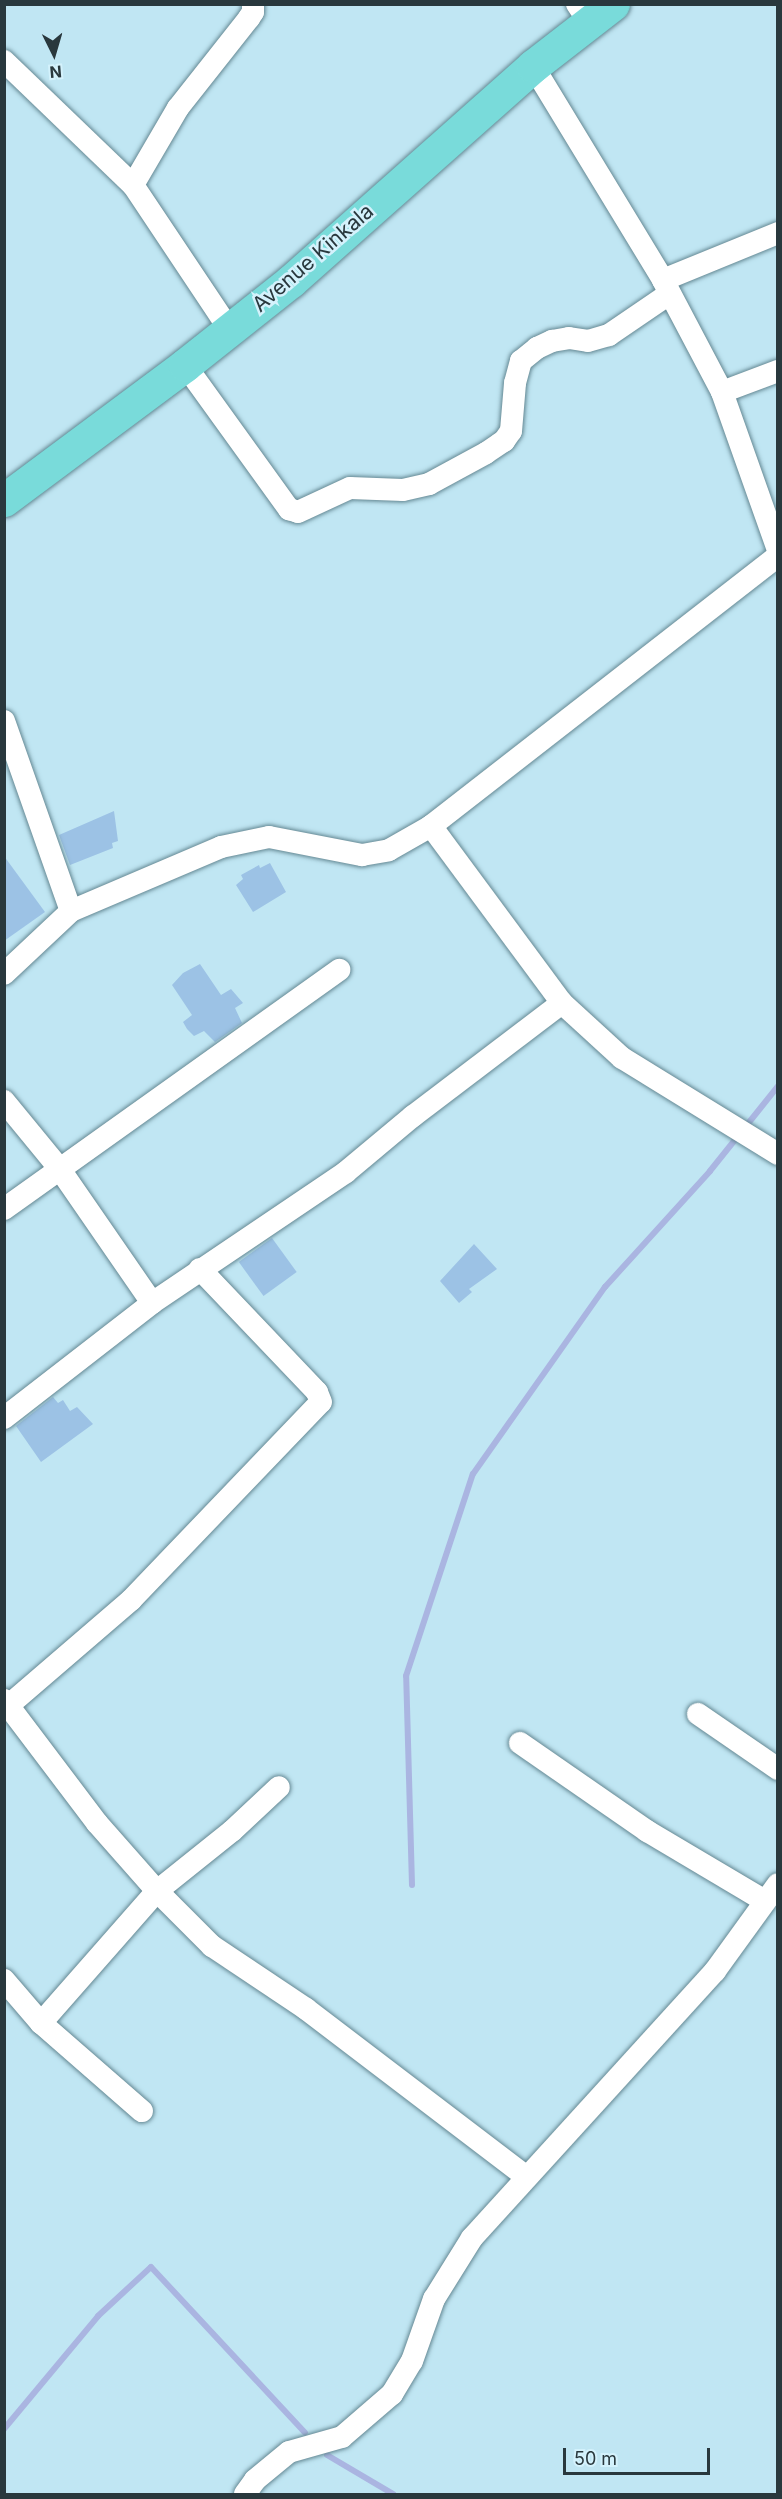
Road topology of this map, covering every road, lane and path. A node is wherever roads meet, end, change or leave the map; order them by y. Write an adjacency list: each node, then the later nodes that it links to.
1 (253, 4): 5 (street)
2 (593, 10): 4 (main road, Avenue Kinkala)
3 (4, 61): 5 (street)
4 (532, 66): 7 (street); 8 (main road, Avenue Kinkala)
5 (133, 184): 8 (street)
6 (777, 233): 7 (street)
7 (666, 287): 9 (street); 11 (street)
8 (229, 329): 9 (main road, Avenue Kinkala)
9 (185, 365): 12 (main road, Avenue Kinkala)
10 (777, 371): 11 (street)
11 (722, 392): 13 (street)
12 (4, 500)
13 (777, 550)
14 (777, 556): 16 (street)
15 (4, 721): 17 (street)
16 (431, 826): 17 (street); 20 (street)
17 (71, 911): 19 (street)
18 (339, 970): 23 (street)
19 (4, 974)
20 (562, 1003): 22 (street); 25 (street)
21 (4, 1101): 23 (street)
22 (777, 1154)
23 (59, 1168): 24 (street); 26 (street)
24 (4, 1209)
25 (200, 1269): 26 (street); 28 (street)
26 (152, 1302): 27 (street)
27 (4, 1418)
28 (7, 1703): 33 (street)
29 (698, 1714): 31 (street)
30 (520, 1743): 34 (street)
31 (777, 1769)
32 (279, 1787): 33 (street)
33 (157, 1891): 36 (street); 38 (street)
34 (771, 1893): 38 (street)
35 (4, 1980): 36 (street)
36 (41, 2023): 37 (street)
37 (142, 2111)
38 (525, 2176): 39 (street)
39 (245, 2494)

